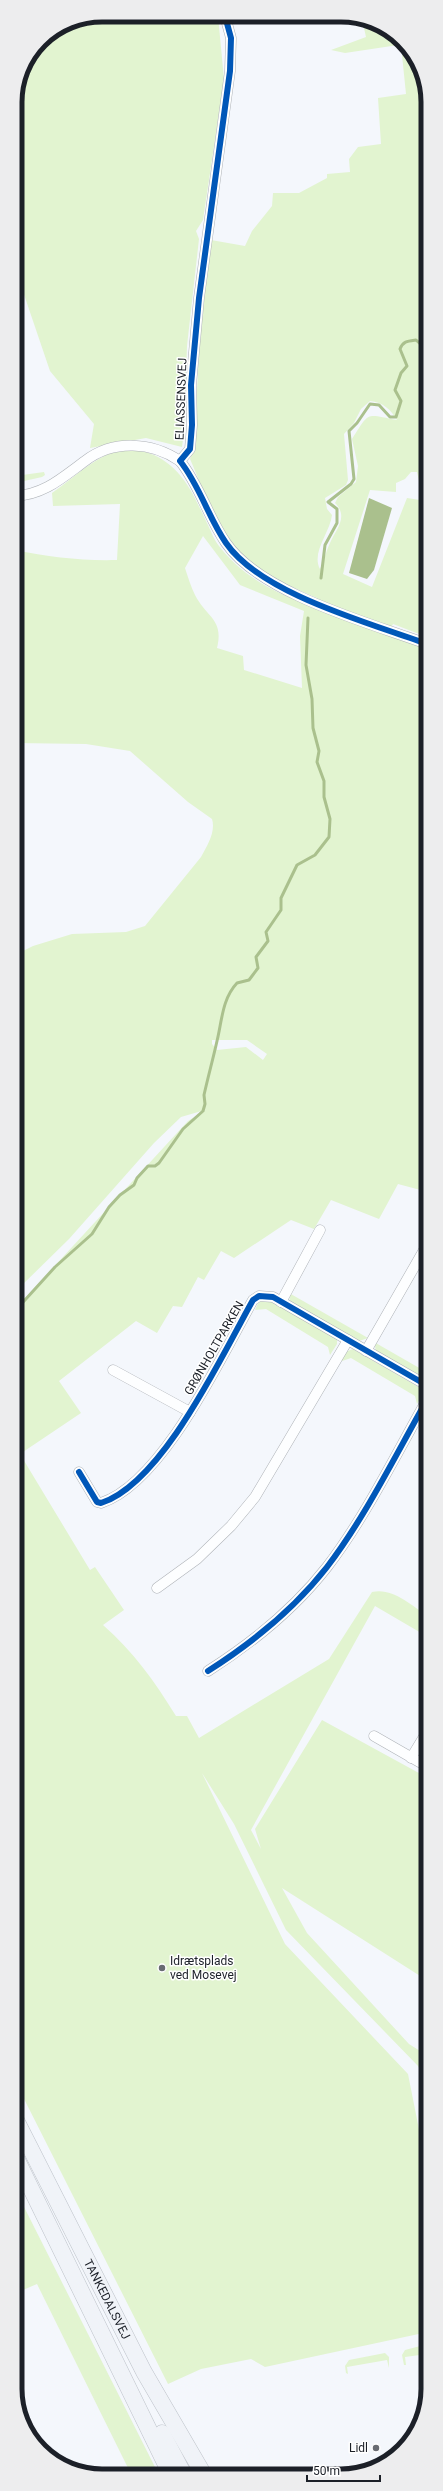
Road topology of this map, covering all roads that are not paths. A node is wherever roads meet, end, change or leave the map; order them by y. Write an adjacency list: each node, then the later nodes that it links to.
1 (227, 22): 2 (street, ELIASSENSVEJ)
2 (180, 461): 3 (street); 4 (street)
3 (22, 496)
4 (421, 641)
5 (320, 1230): 7 (street)
6 (421, 1255): 9 (street)
7 (281, 1302): 8 (street, GRØNHOLTPARKEN); 13 (street, GRØNHOLTPARKEN)
8 (348, 1340): 9 (street, GRØNHOLTPARKEN); 15 (street)
9 (366, 1351): 11 (street, GRØNHOLTPARKEN)
10 (113, 1370): 13 (street, GRØNHOLTPARKEN)
11 (421, 1382)
12 (421, 1410): 16 (street)
13 (190, 1412): 14 (street, GRØNHOLTPARKEN)
14 (79, 1472)
15 (157, 1588)
16 (208, 1671)
17 (374, 1736): 19 (street)
18 (421, 1741): 19 (street)
19 (410, 1758): 20 (street)
20 (421, 1764)
21 (22, 2132): 26 (highway, TANKEDALSVEJ)
22 (22, 2170): 23 (highway, TANKEDALSVEJ)
23 (125, 2382): 24 (highway, TANKEDALSVEJ); 25 (highway)
24 (168, 2469)
25 (181, 2469)
26 (201, 2469)

